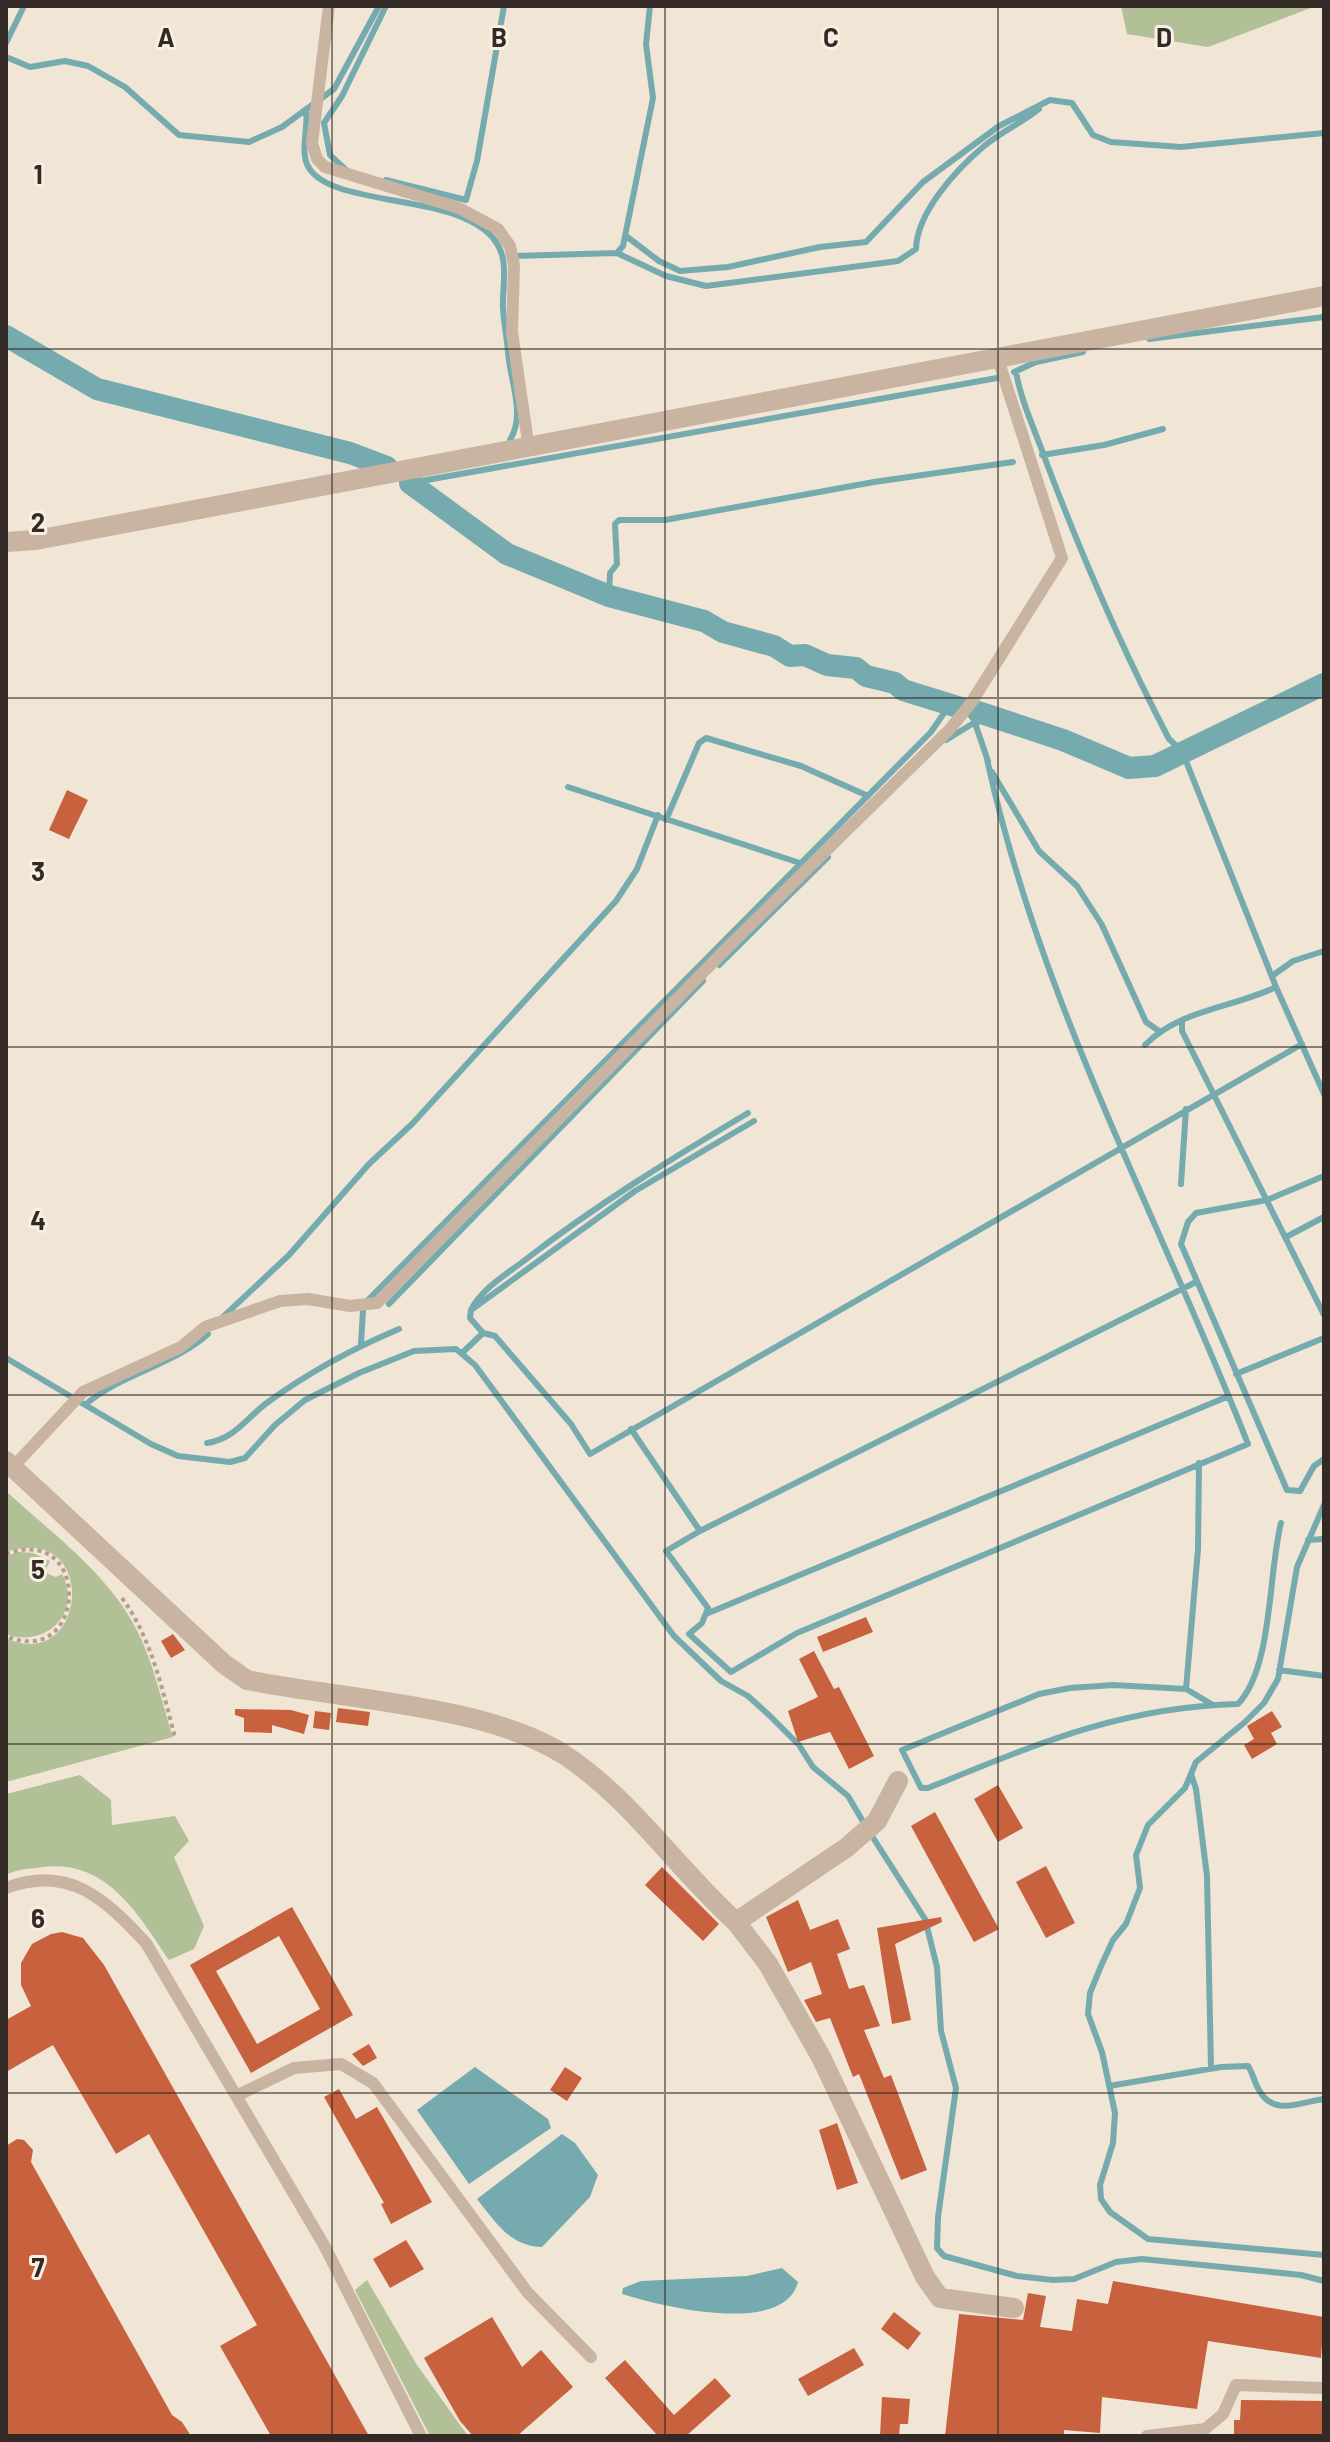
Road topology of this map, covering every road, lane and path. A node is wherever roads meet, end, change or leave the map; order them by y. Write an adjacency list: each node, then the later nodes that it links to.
1 (329, 6): 4 (lane)
2 (1324, 296): 3 (street)
3 (998, 359): 4 (street); 6 (lane)
4 (529, 449): 5 (street)
5 (6, 542)
6 (9, 1464): 13 (street)
7 (6, 1554): 9 (path)
8 (116, 1592): 10 (path)
9 (6, 1636)
10 (175, 1737)
11 (898, 1781): 13 (street)
12 (6, 1888): 14 (lane)
13 (736, 1922): 15 (street)
14 (236, 2096): 16 (lane); 18 (lane)
15 (1014, 2308)
16 (591, 2357)
17 (1324, 2388): 19 (lane)
18 (421, 2436)
19 (1147, 2436)

